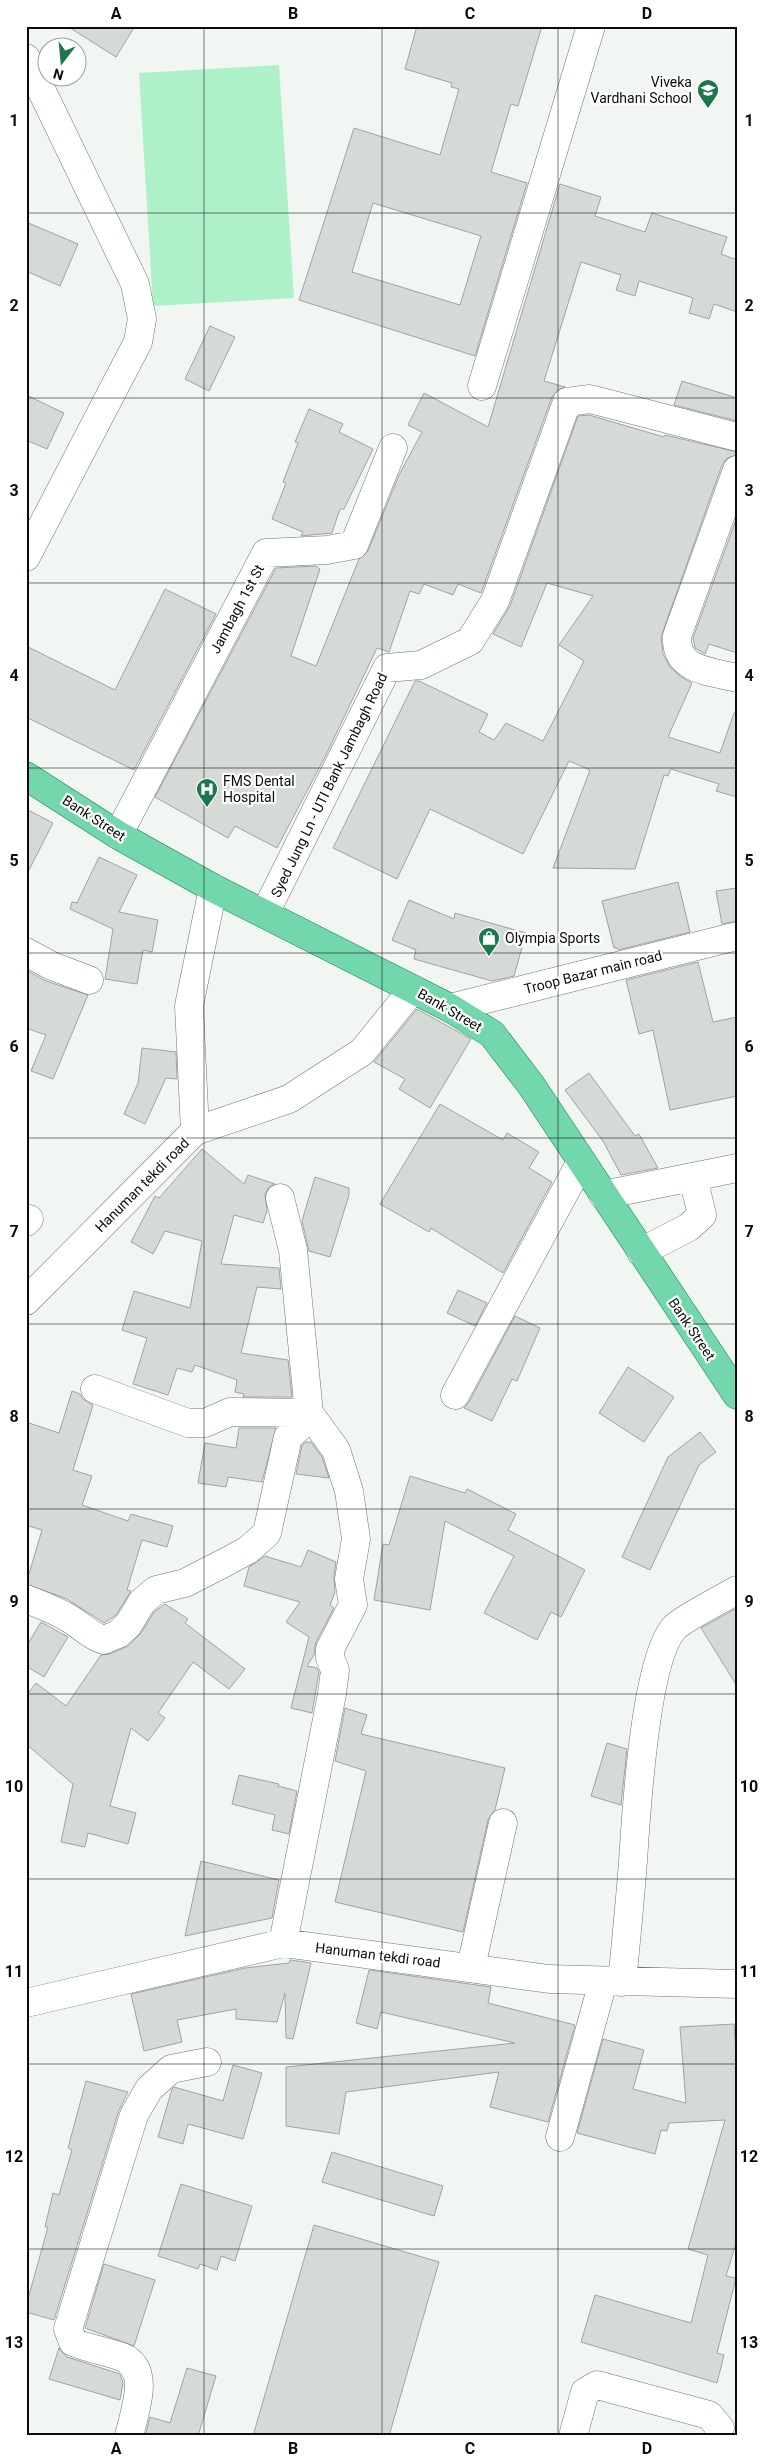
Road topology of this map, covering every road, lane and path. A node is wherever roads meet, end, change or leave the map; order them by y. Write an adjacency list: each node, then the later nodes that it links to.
1 (591, 26): 3 (street)
2 (26, 58): 7 (street)
3 (482, 386)
4 (737, 437): 12 (street, Syed Jung Ln - UTI Bank Jambagh Road)
5 (393, 448): 10 (street, Jambagh 1st St)
6 (737, 470): 8 (street)
7 (26, 557)
8 (737, 678)
9 (28, 781): 10 (main road, Bank Street)
10 (118, 835): 11 (main road, Bank Street)
11 (213, 888): 12 (main road, Bank Street); 18 (street)
12 (265, 912): 16 (main road, Bank Street)
13 (737, 936): 17 (street, Troop Bazar main road)
14 (26, 952): 15 (street)
15 (89, 980)
16 (414, 989): 17 (main road, Bank Street); 18 (street, Hanuman tekdi road)
17 (450, 1008): 19 (main road, Bank Street)
18 (195, 1131): 25 (street, Hanuman tekdi road)
19 (581, 1162): 22 (main road, Bank Street); 27 (street)
20 (737, 1168): 21 (street)
21 (693, 1177): 22 (street); 24 (street)
22 (603, 1195): 24 (main road, Bank Street)
23 (280, 1198): 29 (street)
24 (641, 1252): 28 (main road, Bank Street)
25 (26, 1300)
26 (95, 1389): 29 (street)
27 (455, 1394)
28 (737, 1395)
29 (309, 1413): 31 (street); 33 (street)
30 (737, 1590): 35 (street)
31 (26, 1599)
32 (503, 1823): 34 (street)
33 (283, 1943): 34 (street, Hanuman tekdi road); 37 (street, Hanuman tekdi road)
34 (471, 1967): 35 (street, Hanuman tekdi road)
35 (612, 1982): 36 (street, Hanuman tekdi road); 39 (street)
36 (737, 1984)
37 (26, 2003)
38 (207, 2062): 40 (street)
39 (560, 2137)
40 (129, 2436)
41 (573, 2436): 42 (street)
42 (718, 2436)

